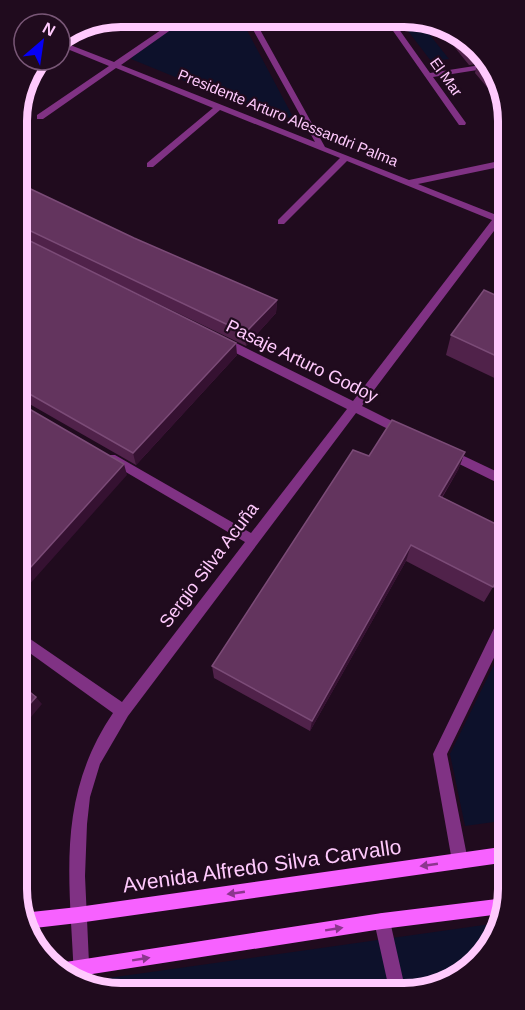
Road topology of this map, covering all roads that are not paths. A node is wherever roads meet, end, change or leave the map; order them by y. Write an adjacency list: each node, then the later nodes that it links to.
1 (170, 27): 5 (street)
2 (255, 27): 11 (street)
3 (393, 27): 7 (street, El Mar)
4 (72, 48): 5 (street, Presidente Arturo Alessandri Palma)
5 (114, 64): 8 (street, Presidente Arturo Alessandri Palma); 9 (street)
6 (481, 67): 7 (street)
7 (428, 76): 10 (street, El Mar)
8 (219, 107): 11 (street, Presidente Arturo Alessandri Palma); 14 (street)
9 (40, 117)
10 (462, 123)
11 (322, 148): 12 (street, Presidente Arturo Alessandri Palma)
12 (345, 158): 15 (street, Presidente Arturo Alessandri Palma); 17 (street)
13 (498, 164): 15 (street)
14 (150, 165)
15 (408, 183): 16 (street, Presidente Arturo Alessandri Palma)
16 (498, 219)
17 (281, 222)
18 (498, 224): 20 (street, Sergio Silva Acuña)
19 (207, 334): 20 (street, Pasaje Arturo Godoy)
20 (354, 407): 21 (street, Pasaje Arturo Godoy); 25 (street, Sergio Silva Acuña)
21 (415, 437)
22 (435, 447): 24 (street)
23 (100, 452): 25 (street)
24 (498, 478)
25 (253, 540): 28 (street, Sergio Silva Acuña)
26 (498, 634): 30 (street)
27 (27, 643): 28 (street)
28 (123, 711): 32 (street, Sergio Silva Acuña)
29 (498, 855): 30 (street, Avenida Alfredo Silva Carvallo)
30 (460, 861): 32 (street, Avenida Alfredo Silva Carvallo, one-way to 32)
31 (496, 907): 34 (street)
32 (78, 915): 33 (street, Avenida Alfredo Silva Carvallo); 35 (street, Sergio Silva Acuña)
33 (32, 920)
34 (382, 921): 36 (street, one-way to 34); 37 (street)
35 (83, 975)
36 (84, 975)
37 (396, 983)

